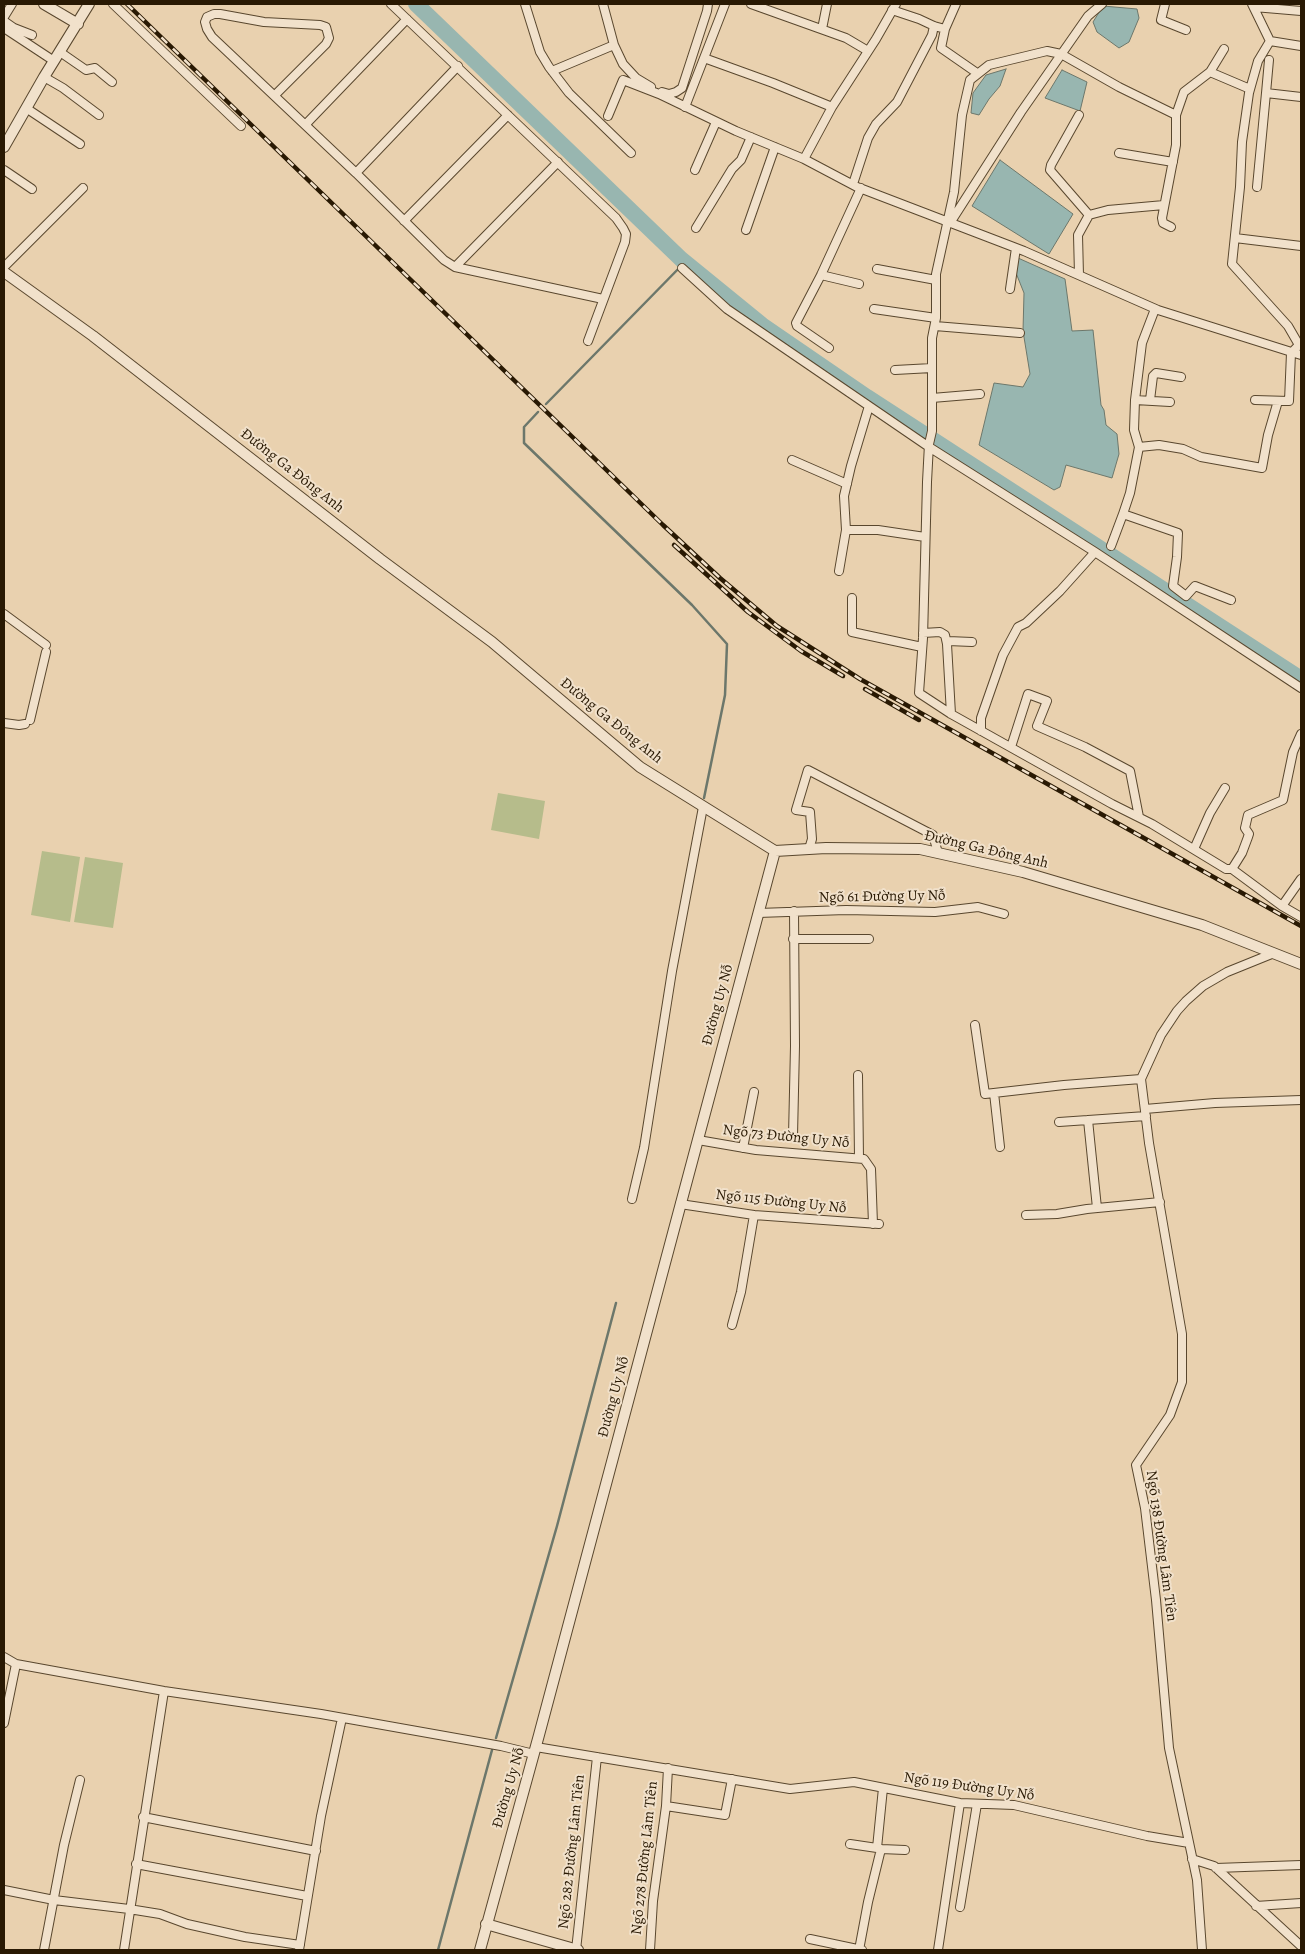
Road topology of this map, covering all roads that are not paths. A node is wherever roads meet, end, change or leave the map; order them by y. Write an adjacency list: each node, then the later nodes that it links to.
1 (12, 4): 18 (street)
2 (44, 4): 20 (street)
3 (89, 4): 20 (street)
4 (112, 4): 56 (street)
5 (391, 4): 19 (street)
6 (525, 4): 37 (street)
7 (603, 4): 28 (street)
8 (708, 4): 28 (street)
9 (725, 4): 34 (street)
10 (751, 4): 23 (street)
11 (827, 4): 23 (street)
12 (956, 4): 24 (street)
13 (1102, 4): 32 (street)
14 (1165, 4): 25 (street)
15 (1253, 5): 17 (street); 27 (street)
16 (894, 7): 21 (street); 31 (street)
17 (1301, 11)
18 (4, 19): 26 (street)
19 (407, 19): 36 (street); 55 (street)
20 (78, 24): 33 (street)
21 (934, 26): 24 (street); 69 (street)
22 (4, 28): 33 (street)
23 (822, 29): 31 (street)
24 (945, 29): 39 (street)
25 (1186, 30)
26 (32, 35)
27 (1270, 41): 29 (street); 42 (street)
28 (614, 44): 37 (street)
29 (1301, 46)
30 (1224, 49): 38 (street)
31 (868, 51): 47 (street)
32 (1061, 54): 39 (street); 52 (street); 77 (street)
33 (57, 57): 40 (street); 41 (street)
34 (704, 58): 46 (street); 47 (street)
35 (1269, 60): 43 (street)
36 (458, 66): 50 (street); 68 (street)
37 (552, 71): 61 (street)
38 (1210, 72): 42 (street); 52 (street)
39 (977, 73): 77 (street)
40 (44, 77): 48 (street); 49 (street)
41 (112, 82)
42 (1250, 88): 81 (street)
43 (1266, 93): 45 (street); 70 (street)
44 (275, 95): 44 (street); 55 (street)
45 (1301, 97)
46 (685, 107): 53 (street); 54 (street)
47 (832, 107): 63 (street)
48 (26, 108): 58 (street); 59 (street)
49 (100, 115)
50 (508, 115): 64 (street); 76 (street)
51 (1079, 115): 75 (street)
52 (1176, 115): 65 (street)
53 (608, 116)
54 (716, 122): 57 (street); 67 (street)
55 (306, 124): 68 (street)
56 (241, 126)
57 (751, 137): 60 (street); 79 (street)
58 (80, 144)
59 (4, 147)
60 (775, 147): 63 (street); 80 (street)
61 (632, 153)
62 (1119, 153): 65 (street)
63 (804, 159): 69 (street)
64 (558, 162): 85 (street); 94 (street)
65 (1173, 162): 74 (street)
66 (4, 170): 73 (street)
67 (696, 170)
68 (356, 173): 76 (street)
69 (852, 184): 72 (street)
70 (1257, 187)
71 (83, 188): 84 (street)
72 (861, 188): 77 (street); 89 (street)
73 (32, 189)
74 (1164, 206): 75 (street); 78 (street)
75 (1089, 214): 90 (street)
76 (404, 221): 85 (street)
77 (949, 222): 83 (street); 91 (street)
78 (1171, 227)
79 (696, 228)
80 (746, 230)
81 (1234, 238): 82 (street); 101 (street)
82 (1301, 246)
83 (1016, 248): 90 (street); 93 (street)
84 (4, 267)
85 (456, 267): 94 (street)
86 (682, 268): 113 (street)
87 (876, 269): 91 (street)
88 (4, 272): 138 (street, Đường Ga Đông Anh)
89 (821, 275): 92 (street); 100 (street)
90 (1079, 275): 96 (street)
91 (936, 280): 97 (street)
92 (859, 284)
93 (1010, 289)
94 (603, 299): 99 (street)
95 (874, 309): 97 (street)
96 (1155, 309): 101 (street); 108 (street)
97 (935, 322): 98 (street); 103 (street)
98 (1020, 333)
99 (588, 341)
100 (829, 348)
101 (1291, 352): 102 (street); 111 (street)
102 (1301, 355)
103 (932, 368): 104 (street); 107 (street)
104 (895, 370)
105 (1181, 377): 109 (street)
106 (980, 394): 107 (street)
107 (932, 398): 114 (street)
108 (1135, 400): 109 (street); 115 (street)
109 (1150, 400): 112 (street)
110 (1255, 400): 111 (street)
111 (1278, 401): 115 (street)
112 (1170, 402)
113 (870, 406): 114 (street); 117 (street)
114 (929, 446): 120 (street); 122 (street)
115 (1140, 447): 118 (street)
116 (792, 460): 117 (street)
117 (847, 484): 119 (street)
118 (1123, 514): 121 (street); 125 (street)
119 (846, 530): 120 (street); 123 (street)
120 (925, 537): 127 (street)
121 (1111, 546)
122 (1095, 552): 131 (street); 134 (street)
123 (839, 571)
124 (852, 598): 130 (street)
125 (1230, 600)
126 (4, 614): 133 (street)
127 (923, 633): 129 (street); 130 (street)
128 (972, 642): 129 (street)
129 (947, 644): 132 (street)
130 (922, 647): 132 (street)
131 (1301, 688)
132 (951, 714): 134 (street)
133 (4, 723)
134 (981, 731): 136 (street)
135 (1301, 734): 144 (street)
136 (1011, 746): 139 (street); 139 (street)
137 (1225, 788): 141 (street)
138 (704, 807): 142 (street, Đường Ga Đông Anh); 169 (street)
139 (1139, 817): 141 (street)
140 (809, 849): 142 (street, Đường Ga Đông Anh); 143 (street, Đường Ga Đông Anh); 143 (street)
141 (1194, 849): 144 (street)
142 (775, 851): 148 (street, Đường Uy Nỗ)
143 (938, 853): 153 (street, Đường Ga Đông Anh)
144 (1232, 869): 146 (street)
145 (1301, 879): 146 (street)
146 (1282, 906): 150 (street)
147 (794, 911): 148 (street, Ngõ 61 Đường Uy Nỗ); 149 (street, Ngõ 61 Đường Uy Nỗ); 151 (street)
148 (758, 913): 165 (street, Đường Uy Nỗ)
149 (1004, 914)
150 (1301, 917)
151 (793, 939): 152 (street); 164 (street)
152 (869, 939)
153 (1274, 954): 154 (street, Đường Ga Đông Anh); 157 (street, Ngõ 138 Đường Lâm Tiên)
154 (1301, 964)
155 (975, 1025): 159 (street)
156 (858, 1075): 168 (street)
157 (1142, 1079): 159 (street); 161 (street, Ngõ 138 Đường Lâm Tiên)
158 (754, 1092): 167 (street)
159 (994, 1093): 166 (street)
160 (1301, 1100): 161 (street)
161 (1145, 1113): 162 (street); 170 (street, Ngõ 138 Đường Lâm Tiên)
162 (1088, 1120): 163 (street); 172 (street)
163 (1059, 1122)
164 (792, 1136)
165 (698, 1140): 167 (street, Ngõ 73 Đường Uy Nỗ); 171 (street, Đường Uy Nỗ)
166 (1000, 1147)
167 (743, 1148): 168 (street, Ngõ 73 Đường Uy Nỗ)
168 (859, 1158): 175 (street, Ngõ 73 Đường Uy Nỗ)
169 (632, 1199)
170 (1160, 1202): 172 (street); 193 (street, Ngõ 138 Đường Lâm Tiên)
171 (680, 1204): 173 (street, Ngõ 115 Đường Uy Nỗ); 183 (street, Đường Uy Nỗ)
172 (1097, 1208): 174 (street)
173 (754, 1215): 175 (street, Ngõ 115 Đường Uy Nỗ); 176 (street)
174 (1026, 1215)
175 (876, 1224)
176 (732, 1325)
177 (4, 1657): 178 (street, Ngõ 119 Đường Uy Nỗ)
178 (16, 1664): 179 (street, Ngõ 119 Đường Uy Nỗ); 180 (street)
179 (164, 1691): 181 (street, Ngõ 119 Đường Uy Nỗ); 192 (street)
180 (5, 1706): 182 (street)
181 (342, 1718): 183 (street, Ngõ 119 Đường Uy Nỗ); 197 (street)
182 (4, 1724)
183 (535, 1750): 184 (street, Ngõ 119 Đường Uy Nỗ); 209 (street, Đường Uy Nỗ)
184 (597, 1757): 185 (street, Ngõ 119 Đường Uy Nỗ); 216 (street, Ngõ 282 Đường Lâm Tiên)
185 (668, 1768): 186 (street, Ngõ 119 Đường Uy Nỗ); 191 (street, Ngõ 278 Đường Lâm Tiên)
186 (732, 1779): 188 (street, Ngõ 119 Đường Uy Nỗ); 191 (street)
187 (80, 1780): 204 (street)
188 (883, 1788): 189 (street, Ngõ 119 Đường Uy Nỗ); 195 (street)
189 (960, 1803): 190 (street, Ngõ 119 Đường Uy Nỗ); 219 (street)
190 (977, 1804): 193 (street, Ngõ 119 Đường Uy Nỗ); 207 (street)
191 (666, 1806): 217 (street, Ngõ 278 Đường Lâm Tiên)
192 (143, 1817): 197 (street); 199 (street)
193 (1189, 1843): 198 (street, Ngõ 138 Đường Lâm Tiên)
194 (850, 1844): 195 (street)
195 (879, 1849): 196 (street); 218 (street)
196 (905, 1850)
197 (316, 1851): 203 (street)
198 (1192, 1859): 201 (street); 220 (street, Ngõ 138 Đường Lâm Tiên)
199 (136, 1864): 203 (street); 208 (street)
200 (1301, 1865): 201 (street)
201 (1216, 1868): 206 (street)
202 (4, 1890): 204 (street)
203 (307, 1896): 212 (street)
204 (54, 1900): 208 (street); 213 (street)
205 (1301, 1903): 206 (street)
206 (1256, 1906): 211 (street)
207 (960, 1907)
208 (129, 1909): 212 (street); 214 (street)
209 (486, 1924): 215 (street, Đường Uy Nỗ); 216 (street)
210 (810, 1939): 218 (street)
211 (1301, 1946)
212 (300, 1948)
213 (44, 1950)
214 (124, 1950)
215 (480, 1950)
216 (577, 1950)
217 (650, 1950)
218 (860, 1950)
219 (938, 1950)
220 (1202, 1950)

